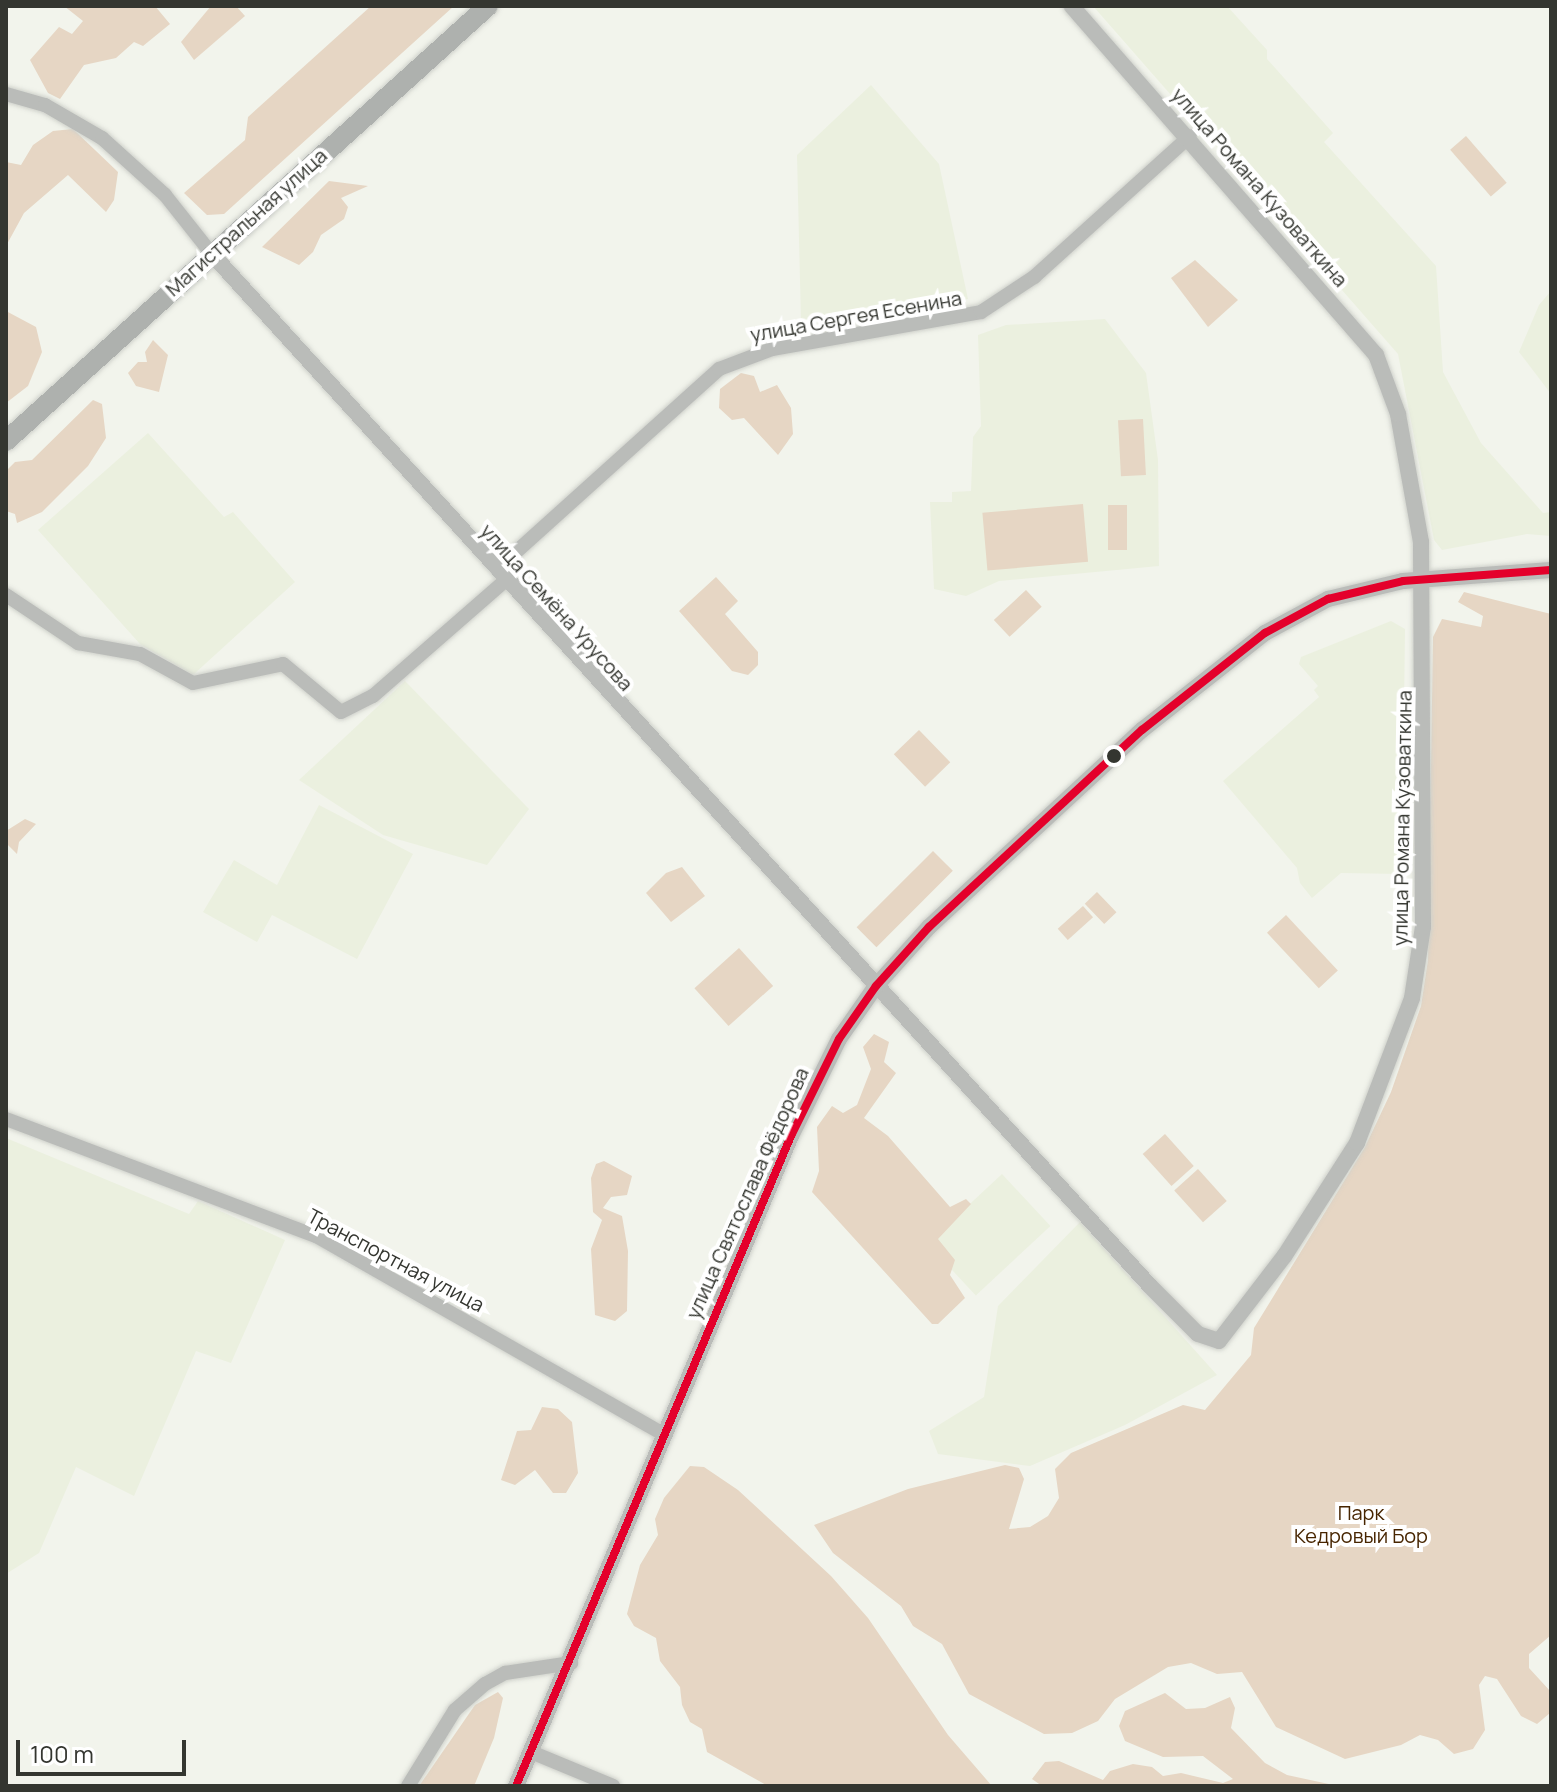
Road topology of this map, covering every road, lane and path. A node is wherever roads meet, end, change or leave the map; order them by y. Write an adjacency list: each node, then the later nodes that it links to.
1 (488, 6): 5 (main road, Магистральная улица)
2 (1072, 6): 4 (street, улица Романа Кузоваткина)
3 (6, 94): 5 (street)
4 (1190, 136): 8 (street, улица Сергея Есенина); 9 (street, улица Романа Кузоваткина)
5 (211, 253): 6 (main road, Магистральная улица); 8 (street, улица Семёна Урусова)
6 (6, 441)
7 (1551, 570): 9 (street, улица Святослава Фёдорова)
8 (502, 574): 10 (street, улица Сергея Есенина); 11 (street, улица Семёна Урусова)
9 (1423, 577): 11 (street, улица Святослава Фёдорова); 11 (street, улица Романа Кузоваткина)
10 (6, 595)
11 (876, 986): 13 (street, улица Святослава Фёдорова)
12 (6, 1119): 13 (street, Транспортная улица)
13 (663, 1434): 14 (street, улица Святослава Фёдорова)
14 (571, 1663): 15 (street, улица Святослава Фёдорова); 16 (street)
15 (531, 1752): 17 (street, улица Святослава Фёдорова); 18 (street)
16 (408, 1786)
17 (516, 1786)
18 (613, 1786)

